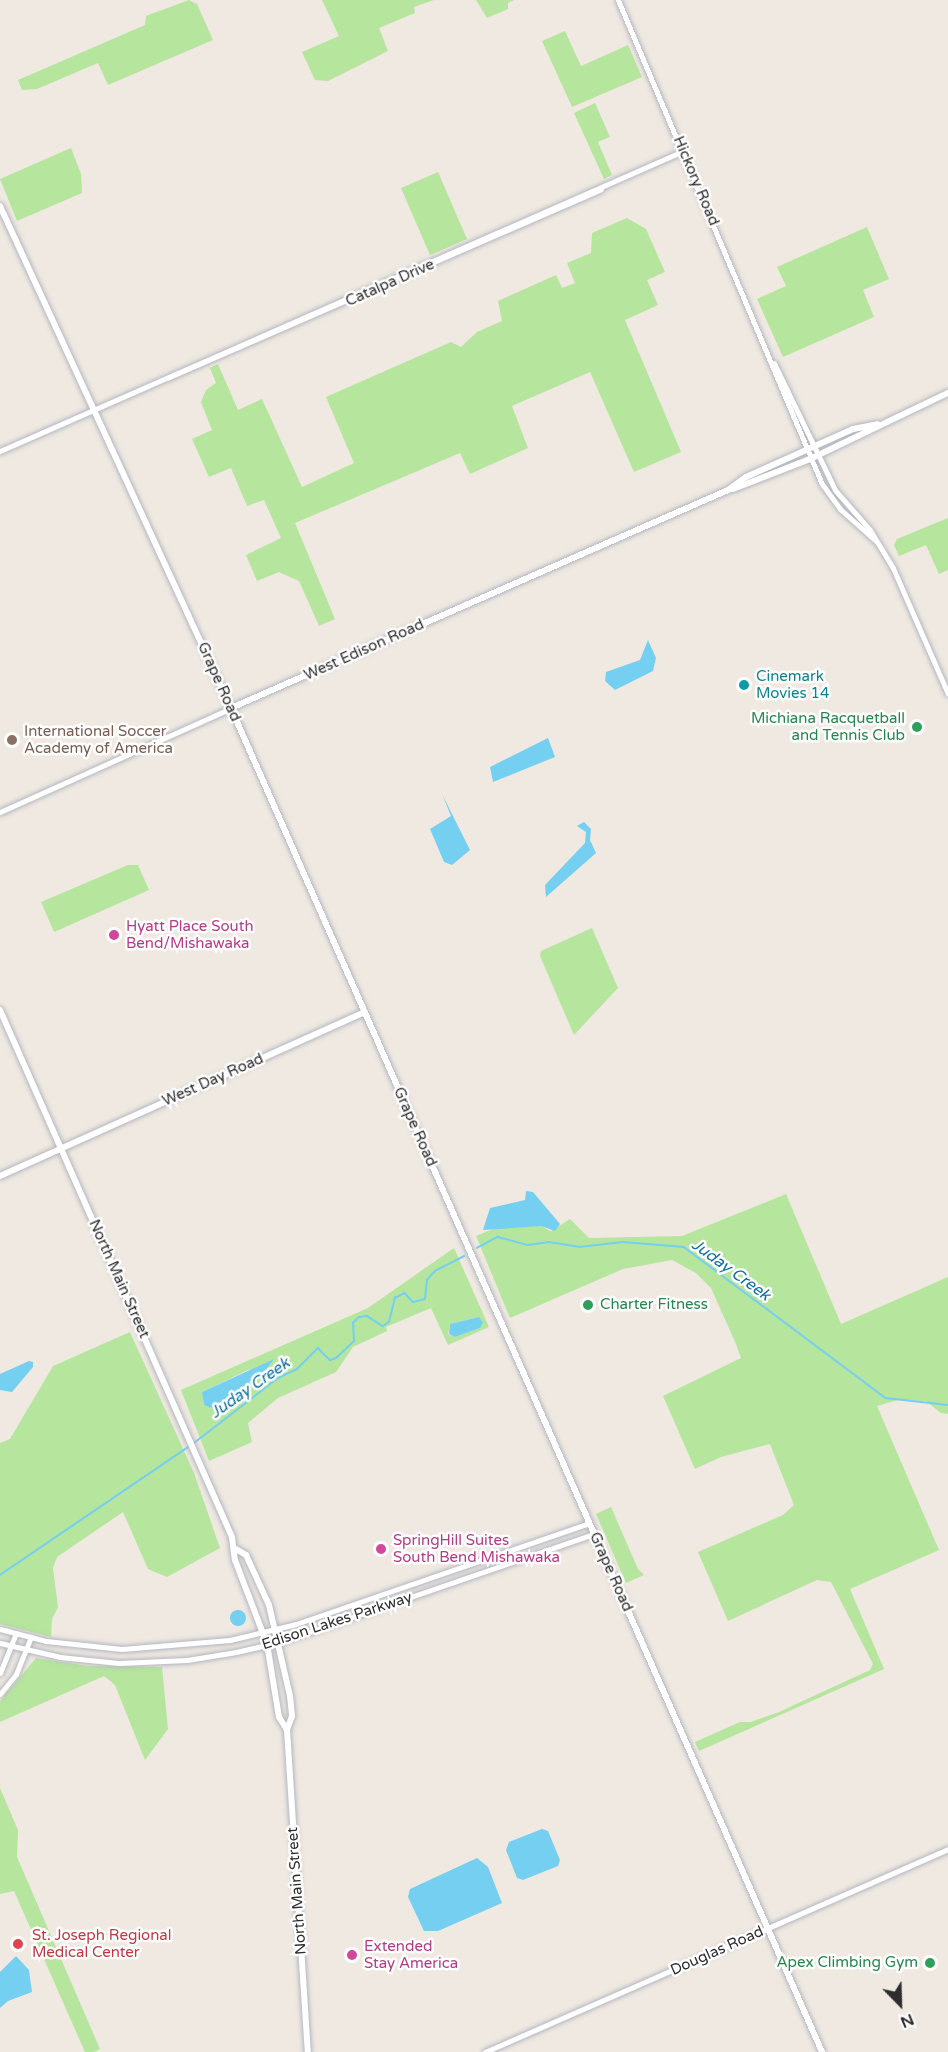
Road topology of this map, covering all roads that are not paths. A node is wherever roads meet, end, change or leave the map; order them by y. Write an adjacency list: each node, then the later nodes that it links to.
1 (618, 0): 2 (street, Hickory Road)
2 (683, 151): 4 (street, Hickory Road); 6 (street, Catalpa Drive)
3 (0, 206): 6 (main road, Grape Road)
4 (773, 362): 8 (street, Hickory Road); 9 (street, Hickory Road)
5 (948, 393): 7 (main road)
6 (95, 409): 10 (street, Catalpa Drive); 16 (main road, Grape Road)
7 (878, 424): 8 (main road, West Edison Road); 11 (main road, West Edison Road)
8 (815, 446): 9 (main road, West Edison Road); 11 (street, Hickory Road)
9 (806, 450): 12 (street, Hickory Road); 13 (main road, West Edison Road)
10 (0, 451)
11 (819, 456): 12 (main road, West Edison Road); 14 (street, Hickory Road)
12 (810, 459): 13 (main road, West Edison Road); 14 (street, Hickory Road)
13 (728, 490): 16 (main road, West Edison Road)
14 (876, 541): 15 (street, Hickory Road)
15 (948, 694)
16 (231, 708): 17 (street, West Edison Road); 19 (main road, Grape Road)
17 (0, 812)
18 (0, 1010): 20 (main road, North Main Street)
19 (365, 1012): 20 (main road, West Day Road); 22 (main road, Grape Road)
20 (62, 1148): 21 (main road, West Day Road); 24 (main road, North Main Street)
21 (0, 1176)
22 (589, 1523): 23 (main road, Grape Road); 26 (street, Edison Lakes Parkway)
23 (594, 1534): 30 (street, Edison Lakes Parkway); 39 (main road, Grape Road)
24 (236, 1549): 26 (main road, North Main Street); 28 (main road, North Main Street)
25 (0, 1629): 27 (street, Edison Lakes Parkway)
26 (277, 1629): 28 (street, Edison Lakes Parkway); 30 (main road, North Main Street)
27 (15, 1633): 29 (street, Edison Lakes Parkway); 33 (street)
28 (264, 1633): 29 (street, Edison Lakes Parkway); 32 (main road, North Main Street)
29 (31, 1637): 34 (street)
30 (279, 1642): 32 (street, Edison Lakes Parkway); 37 (main road, North Main Street)
31 (0, 1643): 33 (street, Edison Lakes Parkway)
32 (267, 1644): 34 (street, Edison Lakes Parkway); 37 (main road, North Main Street)
33 (12, 1647): 34 (street, Edison Lakes Parkway); 35 (street)
34 (27, 1650): 36 (street)
35 (0, 1673)
36 (0, 1694)
37 (287, 1730): 40 (main road, North Main Street)
38 (948, 1849): 39 (street, Douglas Road)
39 (767, 1928): 41 (street, Douglas Road); 42 (main road, Grape Road)
40 (308, 2052)
41 (485, 2052)
42 (822, 2052)

